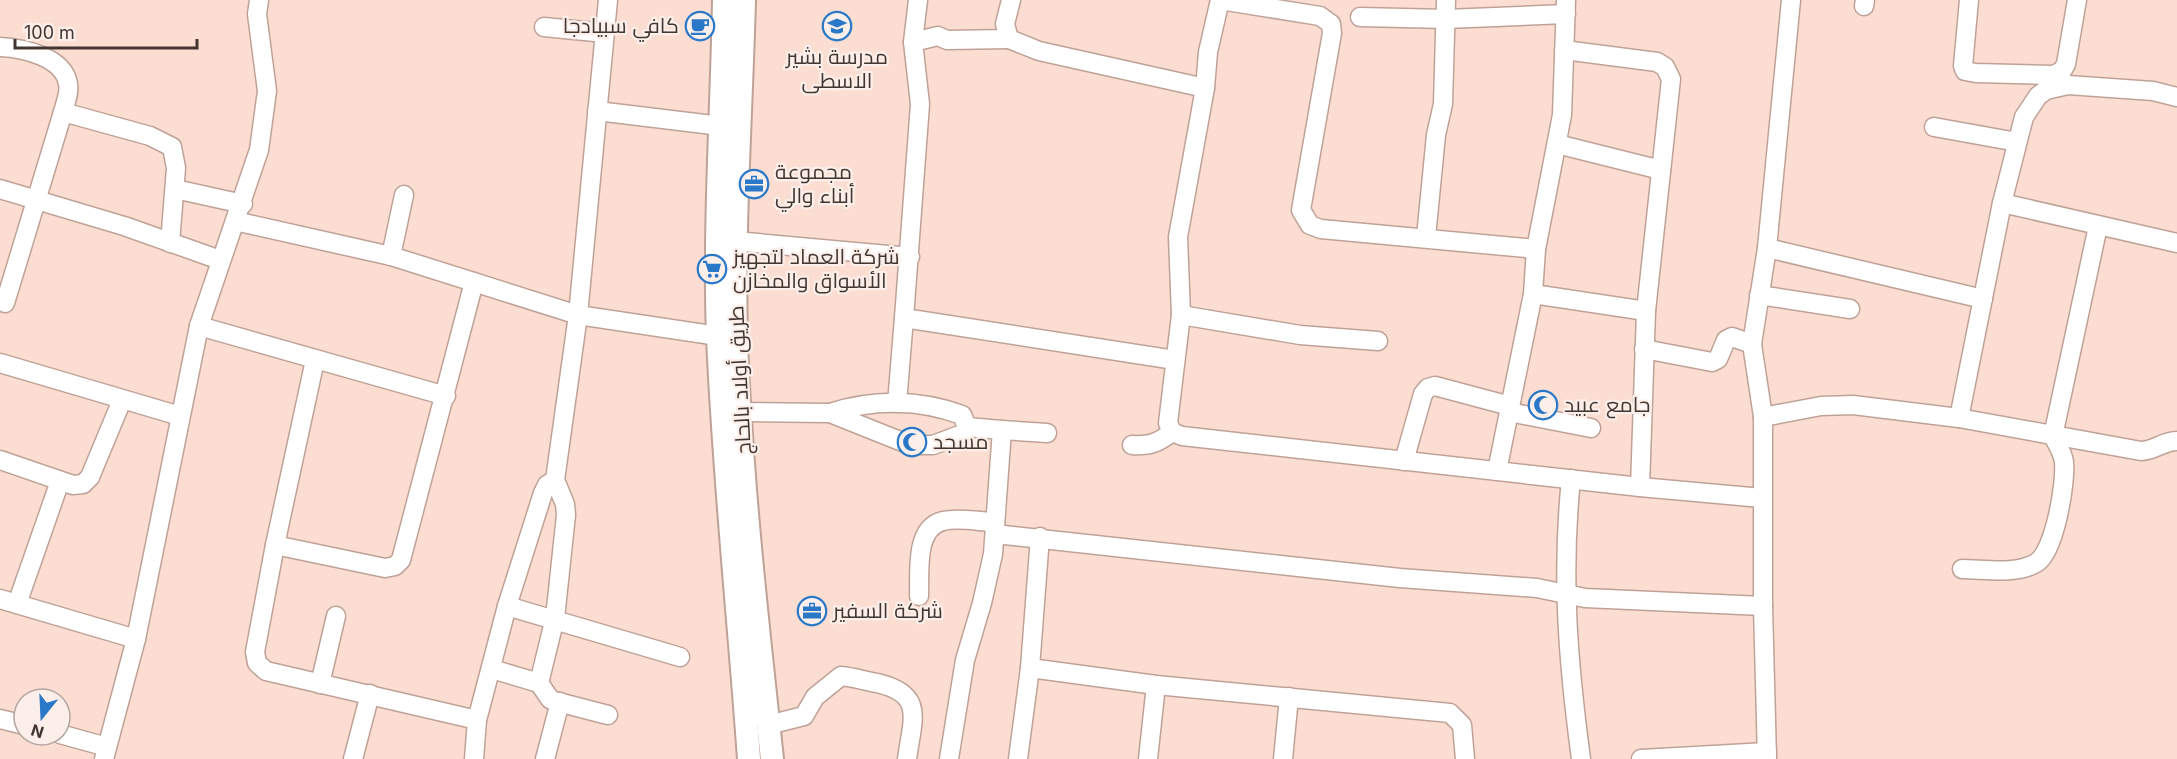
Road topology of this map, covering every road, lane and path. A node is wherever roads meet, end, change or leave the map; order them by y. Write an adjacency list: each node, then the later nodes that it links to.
1 (259, 0): 37 (street)
2 (608, 0): 17 (street)
3 (724, 0): 27 (main road, طريق أولاد بالحاج)
4 (744, 0): 41 (main road, طريق أولاد بالحاج)
5 (918, 0): 19 (street)
6 (1011, 0): 18 (street)
7 (1220, 0): 23 (street); 40 (street)
8 (1446, 0): 15 (street)
9 (1791, 0): 44 (street)
10 (1969, 0): 11 (street)
11 (2077, 0)
12 (2085, 0): 22 (street)
13 (1566, 7): 15 (street); 21 (street)
14 (1360, 17): 15 (street)
15 (1446, 19): 40 (street)
16 (544, 27): 17 (street)
17 (605, 33): 25 (street)
18 (1009, 39): 19 (street); 23 (street)
19 (913, 42): 47 (street)
20 (0, 47): 26 (street)
21 (1564, 50): 30 (street); 31 (street)
22 (2068, 85): 24 (street); 29 (street)
23 (1205, 88): 57 (street)
24 (2177, 97)
25 (597, 111): 27 (street); 56 (street)
26 (63, 112): 33 (street); 35 (street)
27 (721, 126): 60 (main road, طريق أولاد بالحاج)
28 (1934, 127): 29 (street)
29 (2018, 142): 36 (street)
30 (1557, 144): 31 (street); 45 (street)
31 (1661, 170): 55 (street)
32 (0, 189): 35 (street)
33 (175, 189): 37 (street); 42 (street)
34 (404, 195): 46 (street)
35 (36, 199): 42 (street); 53 (street)
36 (2002, 203): 39 (street); 52 (street)
37 (243, 204): 38 (street)
38 (235, 221): 46 (street); 48 (street)
39 (2098, 226): 43 (street); 81 (street)
40 (1426, 237): 45 (street)
41 (735, 241): 47 (street); 71 (main road, طريق أولاد بالحاج)
42 (170, 243): 48 (street)
43 (2177, 243)
44 (1767, 248): 51 (street); 52 (street)
45 (1536, 249): 50 (street)
46 (391, 256): 49 (street)
47 (910, 257): 58 (street)
48 (220, 260): 59 (street)
49 (474, 282): 56 (street); 67 (street)
50 (1533, 294): 55 (street); 70 (street)
51 (1759, 295): 54 (street); 62 (street)
52 (1983, 299): 75 (street)
53 (5, 303)
54 (1850, 309)
55 (1646, 311): 63 (street)
56 (578, 315): 60 (street); 88 (street)
57 (1181, 315): 61 (street); 65 (street)
58 (904, 318): 65 (street); 69 (street)
59 (199, 326): 64 (street); 73 (street)
60 (718, 336): 122 (main road, طريق أولاد بالحاج)
61 (1378, 341)
62 (1752, 344): 63 (street); 74 (street)
63 (1644, 349): 90 (street)
64 (315, 360): 67 (street); 94 (street)
65 (1175, 360): 79 (street)
66 (0, 363): 68 (street)
67 (446, 396): 94 (street)
68 (122, 400): 73 (street); 89 (street)
69 (897, 403): 72 (street); 76 (street)
70 (1509, 409): 77 (street); 85 (street); 86 (street)
71 (741, 412): 72 (street); 115 (main road, طريق أولاد بالحاج)
72 (830, 414): 76 (street)
73 (180, 416): 103 (street)
74 (1763, 417): 75 (street); 91 (street)
75 (1959, 418): 81 (street)
76 (967, 427): 78 (street)
77 (1591, 428)
78 (1002, 430): 80 (street); 92 (street)
79 (1172, 432): 83 (street); 85 (street)
80 (1047, 433)
81 (2053, 436): 82 (street); 95 (street)
82 (2177, 441)
83 (1132, 445)
84 (0, 460): 89 (street)
85 (1404, 461): 86 (street)
86 (1497, 471): 87 (street)
87 (1571, 479): 90 (street); 96 (street)
88 (555, 480): 99 (street); 102 (street)
89 (60, 481): 98 (street)
90 (1640, 487): 91 (street)
91 (1762, 498): 100 (street)
92 (995, 528): 93 (street); 97 (street); 125 (street)
93 (1040, 537): 96 (street); 105 (street)
94 (275, 545): 108 (street)
95 (1962, 569)
96 (1565, 594): 100 (street); 130 (street)
97 (919, 596)
98 (9, 602): 103 (street)
99 (507, 606): 102 (street); 106 (street)
100 (1763, 606): 118 (street)
101 (336, 616): 108 (street)
102 (555, 618): 104 (street); 107 (street)
103 (136, 639): 117 (street)
104 (680, 657)
105 (1030, 668): 109 (street); 126 (street)
106 (492, 669): 107 (street); 114 (street)
107 (540, 683): 112 (street)
108 (320, 684): 110 (street)
109 (1156, 685): 111 (street); 127 (street)
110 (370, 694): 114 (street); 119 (street)
111 (1289, 697): 128 (street); 129 (street)
112 (560, 702): 113 (street); 121 (street)
113 (608, 716)
114 (477, 720): 120 (street)
115 (768, 725): 123 (main road, طريق أولاد بالحاج); 124 (street)
116 (72, 739): 117 (street)
117 (106, 753)
118 (1767, 756): 131 (street)
119 (353, 759)
120 (474, 759)
121 (545, 759)
122 (749, 759)
123 (771, 759)
124 (907, 759)
125 (949, 759)
126 (1018, 759)
127 (1148, 759)
128 (1283, 759)
129 (1465, 759)
130 (1581, 759)
131 (1641, 759)

